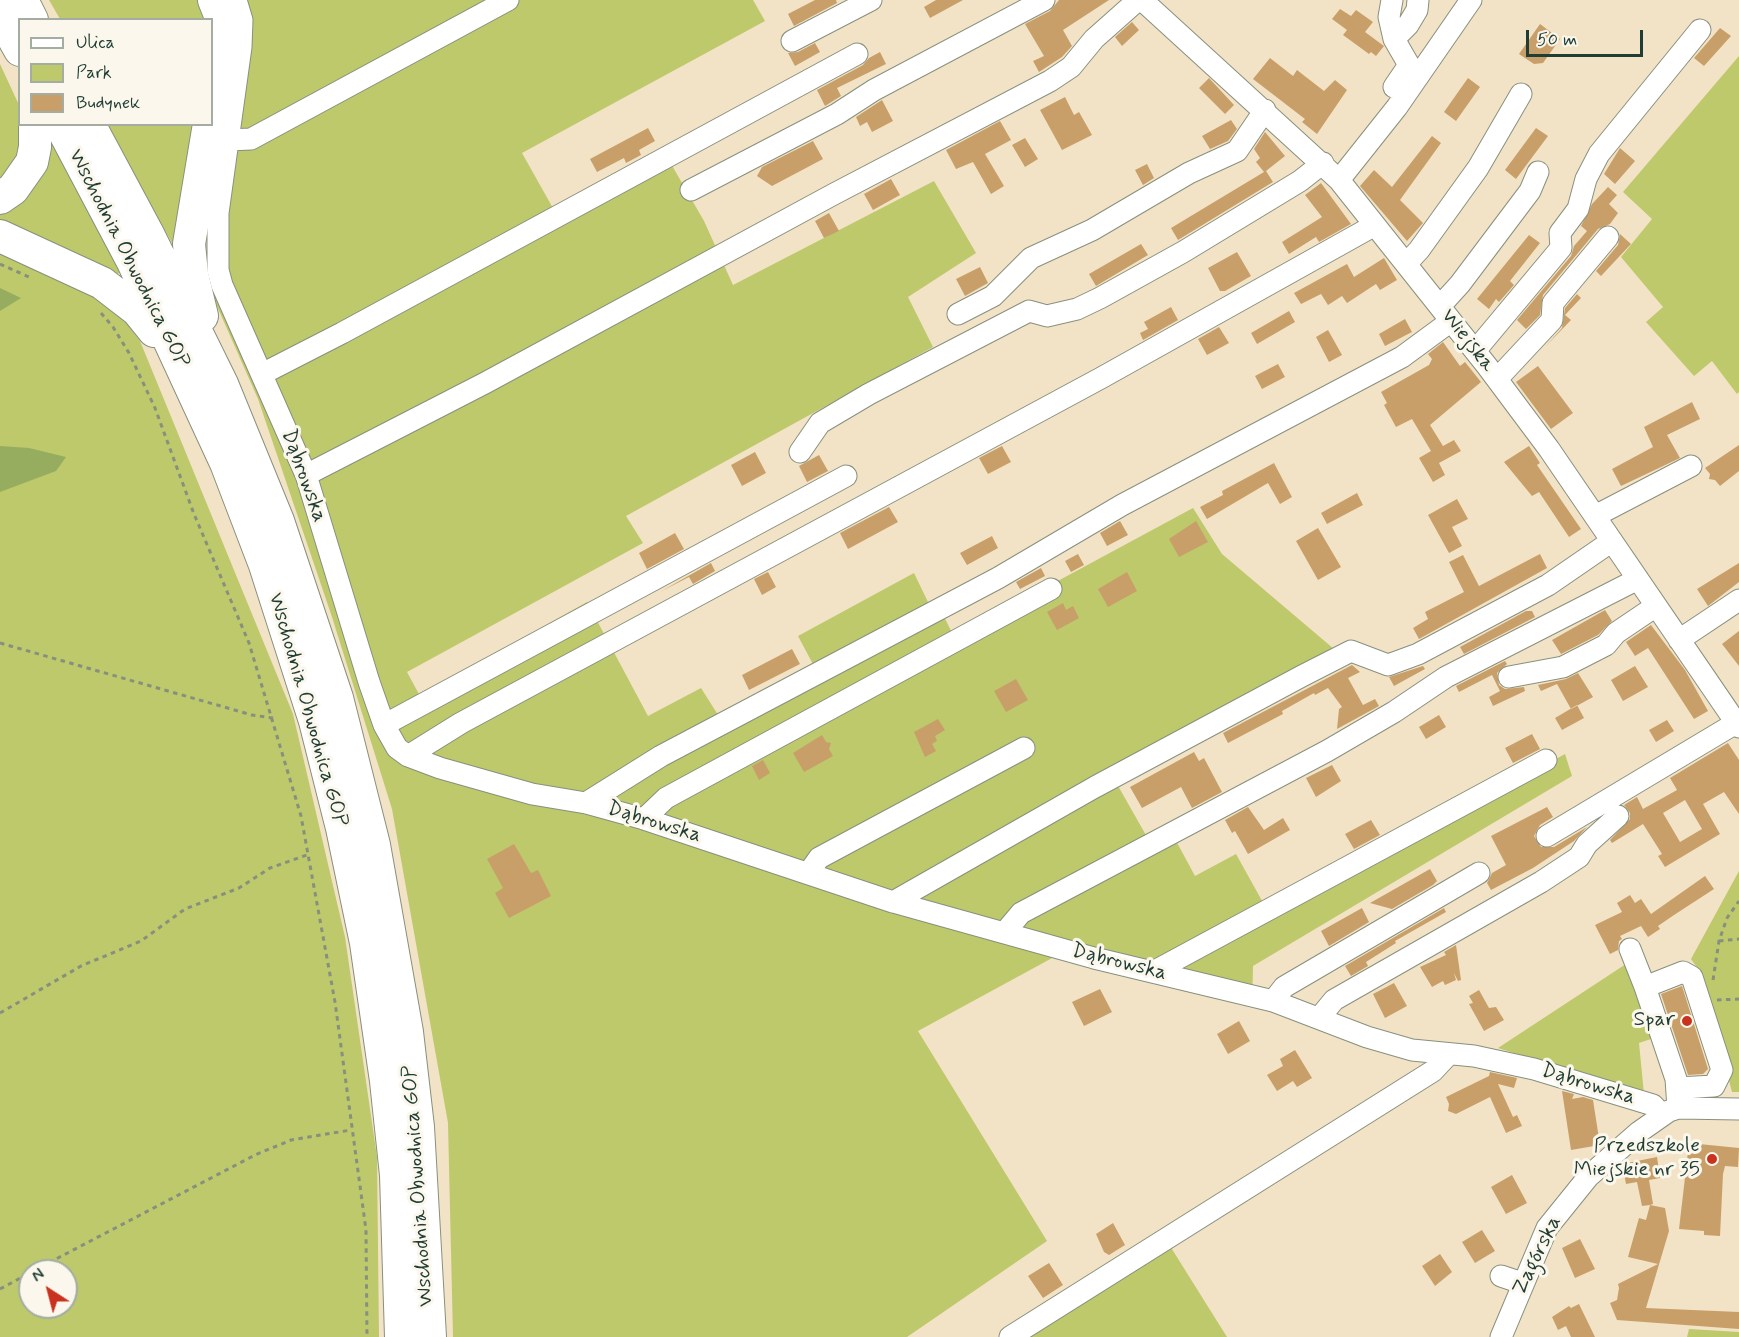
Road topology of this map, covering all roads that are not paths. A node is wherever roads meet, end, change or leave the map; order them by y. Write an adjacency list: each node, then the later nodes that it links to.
1 (22, 0): 12 (highway)
2 (214, 0): 18 (highway)
3 (236, 0): 25 (street, Dąbrowska)
4 (508, 0): 25 (street)
5 (871, 0): 15 (street)
6 (1044, 0): 28 (street)
7 (1140, 0): 21 (street, Wiejska); 43 (street)
8 (1392, 0): 14 (street)
9 (1418, 0): 14 (street)
10 (1471, 0): 26 (street)
11 (0, 15): 16 (highway)
12 (31, 18)
13 (1700, 30): 36 (street)
14 (1394, 39): 26 (street)
15 (792, 41)
16 (18, 46)
17 (858, 54): 38 (street)
18 (217, 55): 20 (highway)
19 (1521, 94): 33 (street)
20 (213, 104)
21 (1265, 110): 26 (street, Wiejska); 35 (street)
22 (35, 126): 29 (highway)
23 (61, 126): 37 (highway, Wschodnia Obwodnica GOP)
24 (90, 126): 40 (highway, Wschodnia Obwodnica GOP)
25 (218, 132): 38 (street, Dąbrowska); 40 (highway)
26 (1332, 172): 30 (street, Wiejska); 41 (street)
27 (1538, 172): 34 (street)
28 (691, 190)
29 (0, 198)
30 (1375, 225): 33 (street, Wiejska); 56 (street)
31 (0, 236): 37 (highway)
32 (1608, 237): 39 (street)
33 (1406, 264): 34 (street, Wiejska)
34 (1445, 313): 36 (street, Wiejska); 58 (street)
35 (958, 314)
36 (1475, 351): 39 (street, Wiejska)
37 (182, 364): 76 (highway, Wschodnia Obwodnica GOP)
38 (262, 374): 43 (street, Dąbrowska)
39 (1497, 379): 45 (street, Wiejska)
40 (222, 384): 77 (highway, Wschodnia Obwodnica GOP)
41 (800, 452)
42 (1691, 466): 45 (street)
43 (306, 475): 53 (street, Dąbrowska)
44 (846, 476): 53 (street)
45 (1595, 516): 46 (street, Wiejska)
46 (1612, 541): 47 (street, Wiejska); 64 (street)
47 (1638, 579): 50 (street, Wiejska); 65 (street)
48 (1051, 589): 60 (street)
49 (1739, 600): 51 (street)
50 (1656, 606): 51 (street, Wiejska); 52 (street)
51 (1679, 640): 54 (street, Wiejska)
52 (1509, 677)
53 (384, 725): 56 (street, Dąbrowska)
54 (1737, 725): 61 (street)
55 (1024, 748): 62 (street)
56 (408, 756): 58 (street, Dąbrowska)
57 (1546, 760): 67 (street)
58 (586, 803): 60 (street, Dąbrowska)
59 (1618, 816): 70 (street)
60 (644, 819): 62 (street, Dąbrowska)
61 (1547, 836)
62 (809, 872): 64 (street, Dąbrowska)
63 (1479, 873): 69 (street)
64 (893, 902): 65 (street, Dąbrowska)
65 (1005, 932): 67 (street, Dąbrowska)
66 (1630, 950): 68 (street)
67 (1152, 972): 69 (street, Dąbrowska)
68 (1645, 987): 72 (street); 72 (street)
69 (1273, 1001): 70 (street, Dąbrowska)
70 (1320, 1017): 71 (street, Dąbrowska)
71 (1448, 1055): 72 (street, Dąbrowska); 78 (street)
72 (1673, 1104): 73 (street); 75 (street, Zagórska)
73 (1739, 1109)
74 (1500, 1276): 75 (street)
75 (1522, 1283): 79 (street, Zagórska)
76 (401, 1337)
77 (429, 1337)
78 (1010, 1337)
79 (1501, 1337)

